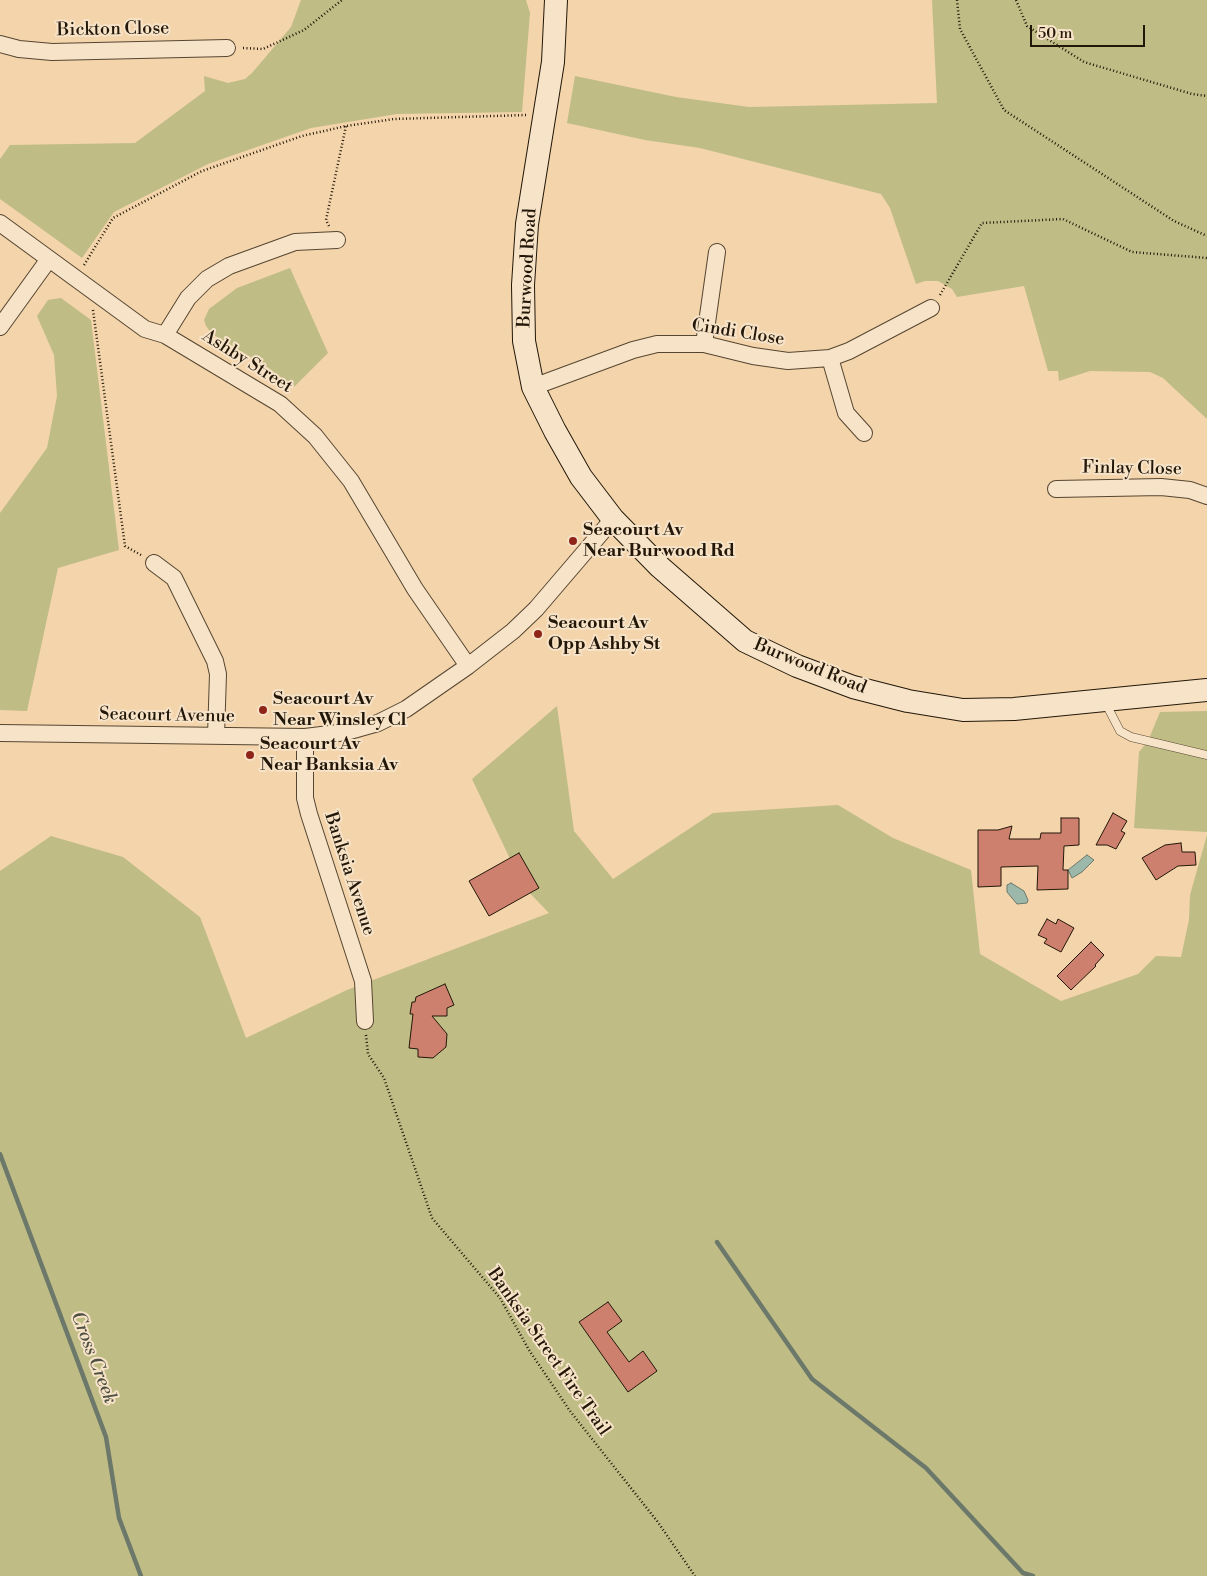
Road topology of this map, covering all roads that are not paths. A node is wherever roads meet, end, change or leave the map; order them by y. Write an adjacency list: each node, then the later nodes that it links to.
1 (560, 0): 13 (main road, Burwood Road)
2 (0, 44): 3 (street, Bickton Close)
3 (227, 48)
4 (0, 223): 7 (street, Ashby Street)
5 (337, 240): 10 (street)
6 (717, 252): 11 (street)
7 (49, 259): 9 (street); 10 (street, Ashby Street)
8 (931, 308): 12 (street, Cindi Close)
9 (0, 327)
10 (165, 335): 19 (street, Ashby Street)
11 (704, 344): 12 (street, Cindi Close); 13 (street, Cindi Close)
12 (830, 358): 14 (street)
13 (533, 387): 17 (main road, Burwood Road)
14 (864, 433)
15 (1056, 489): 16 (street, Finlay Close)
16 (1207, 496)
17 (613, 519): 19 (street, Seacourt Avenue); 21 (main road, Burwood Road)
18 (154, 563): 23 (street)
19 (468, 666): 24 (street, Seacourt Avenue)
20 (1207, 690): 21 (main road, Burwood Road)
21 (1104, 700): 25 (lane)
22 (0, 734): 23 (street, Seacourt Avenue)
23 (216, 736): 24 (street, Seacourt Avenue)
24 (305, 737): 26 (street, Banksia Avenue)
25 (1207, 755)
26 (365, 1021)

